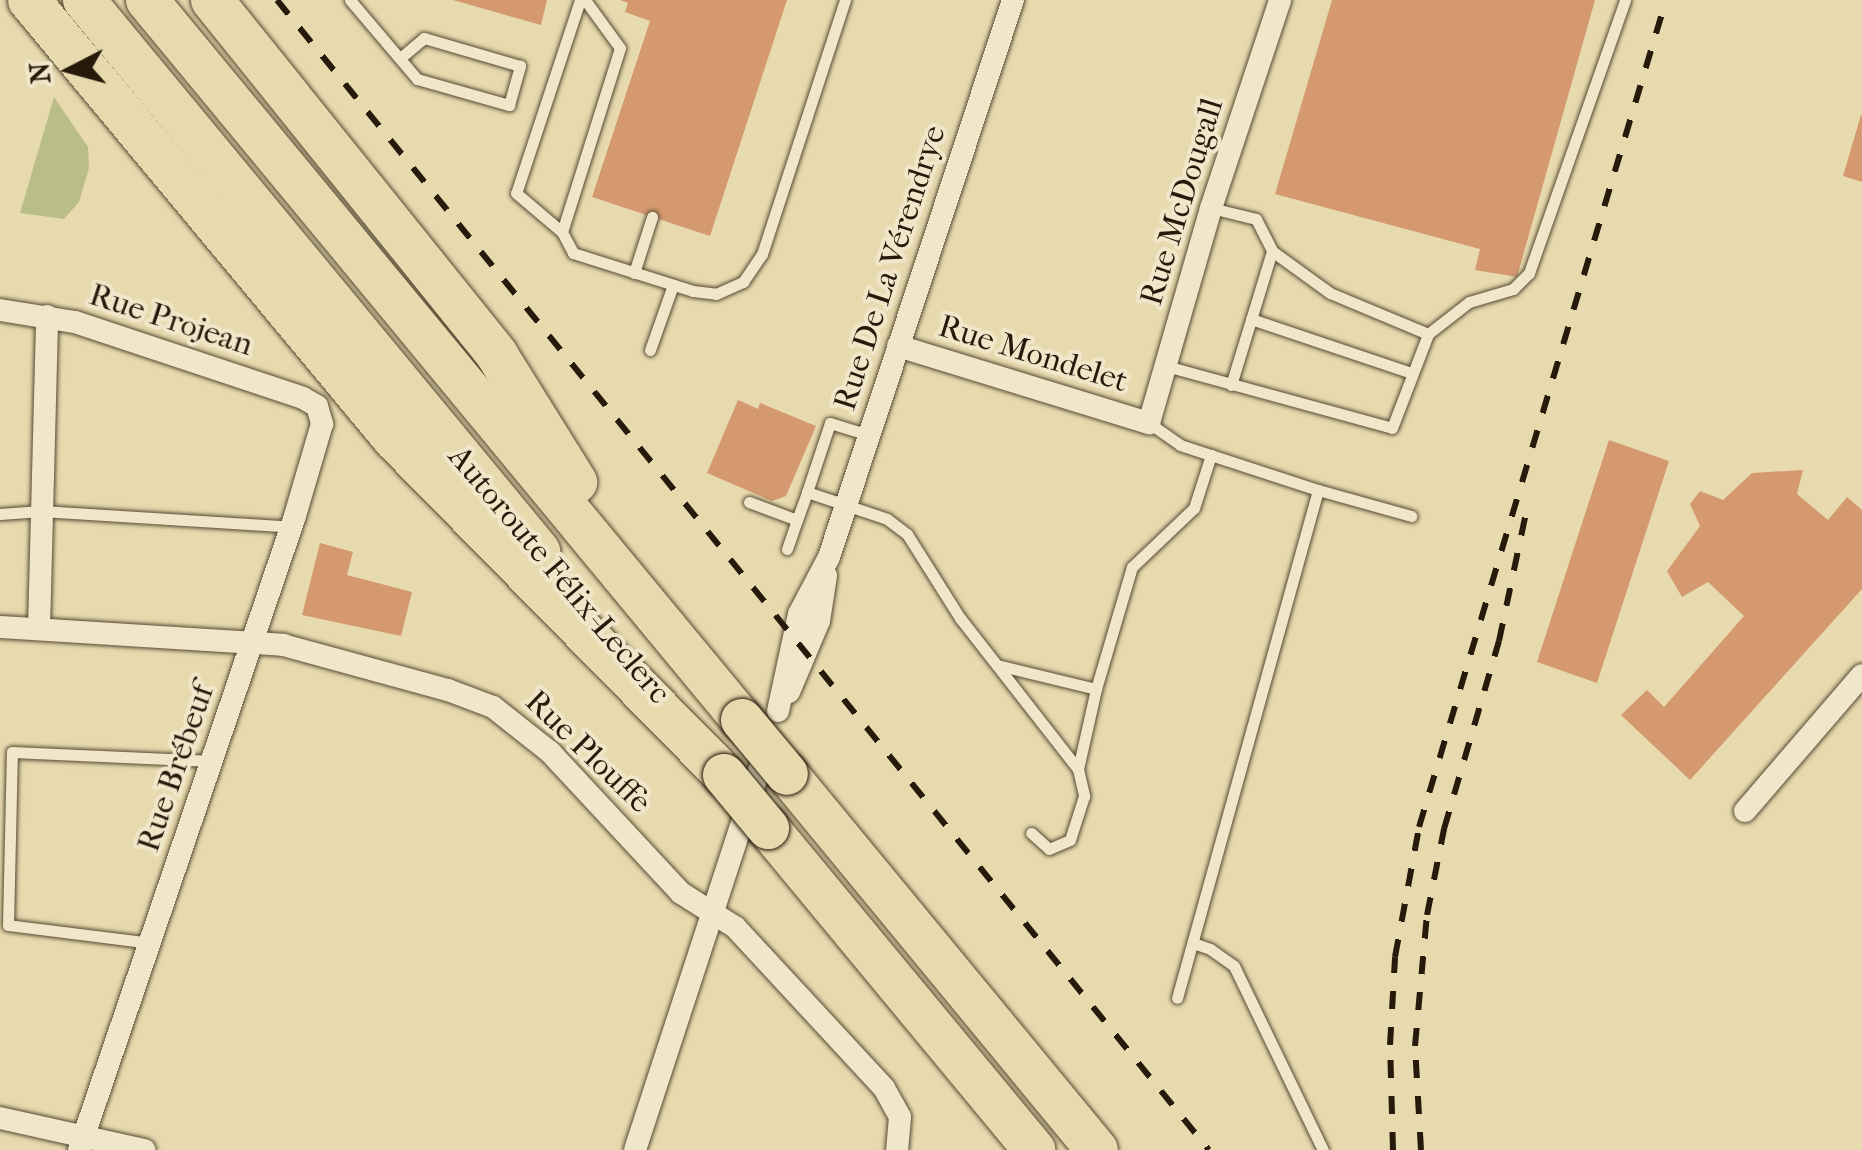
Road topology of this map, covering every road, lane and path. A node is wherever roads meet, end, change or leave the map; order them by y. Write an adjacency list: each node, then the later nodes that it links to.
1 (30, 0): 51 (highway)
2 (84, 0): 51 (highway, Autoroute Félix-Leclerc)
3 (148, 0): 41 (highway, Autoroute Félix-Leclerc)
4 (212, 0): 41 (highway)
5 (350, 0): 11 (lane)
6 (583, 0): 14 (lane); 14 (lane)
7 (1012, 0): 22 (street, Rue De La Vérendrye)
8 (1280, 0): 12 (street, Rue McDougall)
9 (1626, 0): 21 (lane)
10 (840, 1): 17 (lane)
11 (400, 58): 11 (lane)
12 (1211, 208): 15 (lane); 24 (street, Rue McDougall)
13 (652, 216): 16 (lane)
14 (562, 232): 16 (lane)
15 (1272, 251): 20 (lane); 21 (lane)
16 (634, 273): 17 (lane)
17 (673, 285): 23 (lane)
18 (0, 310): 19 (street, Rue Projean)
19 (47, 316): 27 (street, Rue Projean); 35 (street)
20 (1251, 320): 25 (lane); 26 (lane)
21 (1428, 334): 25 (lane)
22 (898, 346): 28 (street, Rue Mondelet); 29 (street, Rue De La Vérendrye)
23 (650, 350)
24 (1166, 366): 26 (lane); 28 (street, Rue McDougall)
25 (1411, 374): 26 (lane)
26 (1230, 385)
27 (317, 406): 39 (street, Rue Brébeuf)
28 (1149, 423): 30 (lane)
29 (869, 436): 32 (lane); 34 (street, Rue De La Vérendrye)
30 (1211, 455): 31 (lane); 47 (lane)
31 (1318, 490): 37 (lane); 56 (lane)
32 (806, 492): 34 (lane); 38 (lane)
33 (749, 502): 38 (lane)
34 (846, 504): 45 (lane); 48 (street, Rue De La Vérendrye)
35 (41, 512): 36 (lane); 39 (lane); 43 (street)
36 (0, 514)
37 (1411, 516)
38 (796, 520): 40 (lane)
39 (292, 527): 44 (street, Rue Brébeuf)
40 (787, 549)
41 (660, 619): 48 (highway, Autoroute Félix-Leclerc)
42 (0, 626): 43 (street, Rue Plouffe)
43 (38, 628): 44 (street, Rue Plouffe)
44 (252, 642): 49 (street, Rue Brébeuf); 54 (street, Rue Plouffe)
45 (996, 665): 47 (lane); 50 (lane)
46 (1862, 674): 52 (street)
47 (1096, 689): 50 (lane)
48 (760, 716): 54 (street, Rue De La Vérendrye); 64 (highway, Autoroute Félix-Leclerc, bridge)
49 (213, 760): 55 (street, Rue Brébeuf); 55 (lane)
50 (1078, 768): 53 (lane)
51 (724, 774): 63 (highway, Autoroute Félix-Leclerc, bridge)
52 (1745, 810)
53 (1031, 834)
54 (710, 911): 61 (street, Rue De La Vérendrye); 62 (street, Rue Plouffe)
55 (152, 943): 59 (street, Rue Brébeuf)
56 (1192, 943): 57 (lane); 65 (lane)
57 (1177, 998)
58 (0, 1118): 59 (street)
59 (82, 1142): 60 (street)
60 (144, 1150)
61 (635, 1150)
62 (897, 1150)
63 (1034, 1150)
64 (1097, 1150)
65 (1323, 1150)

